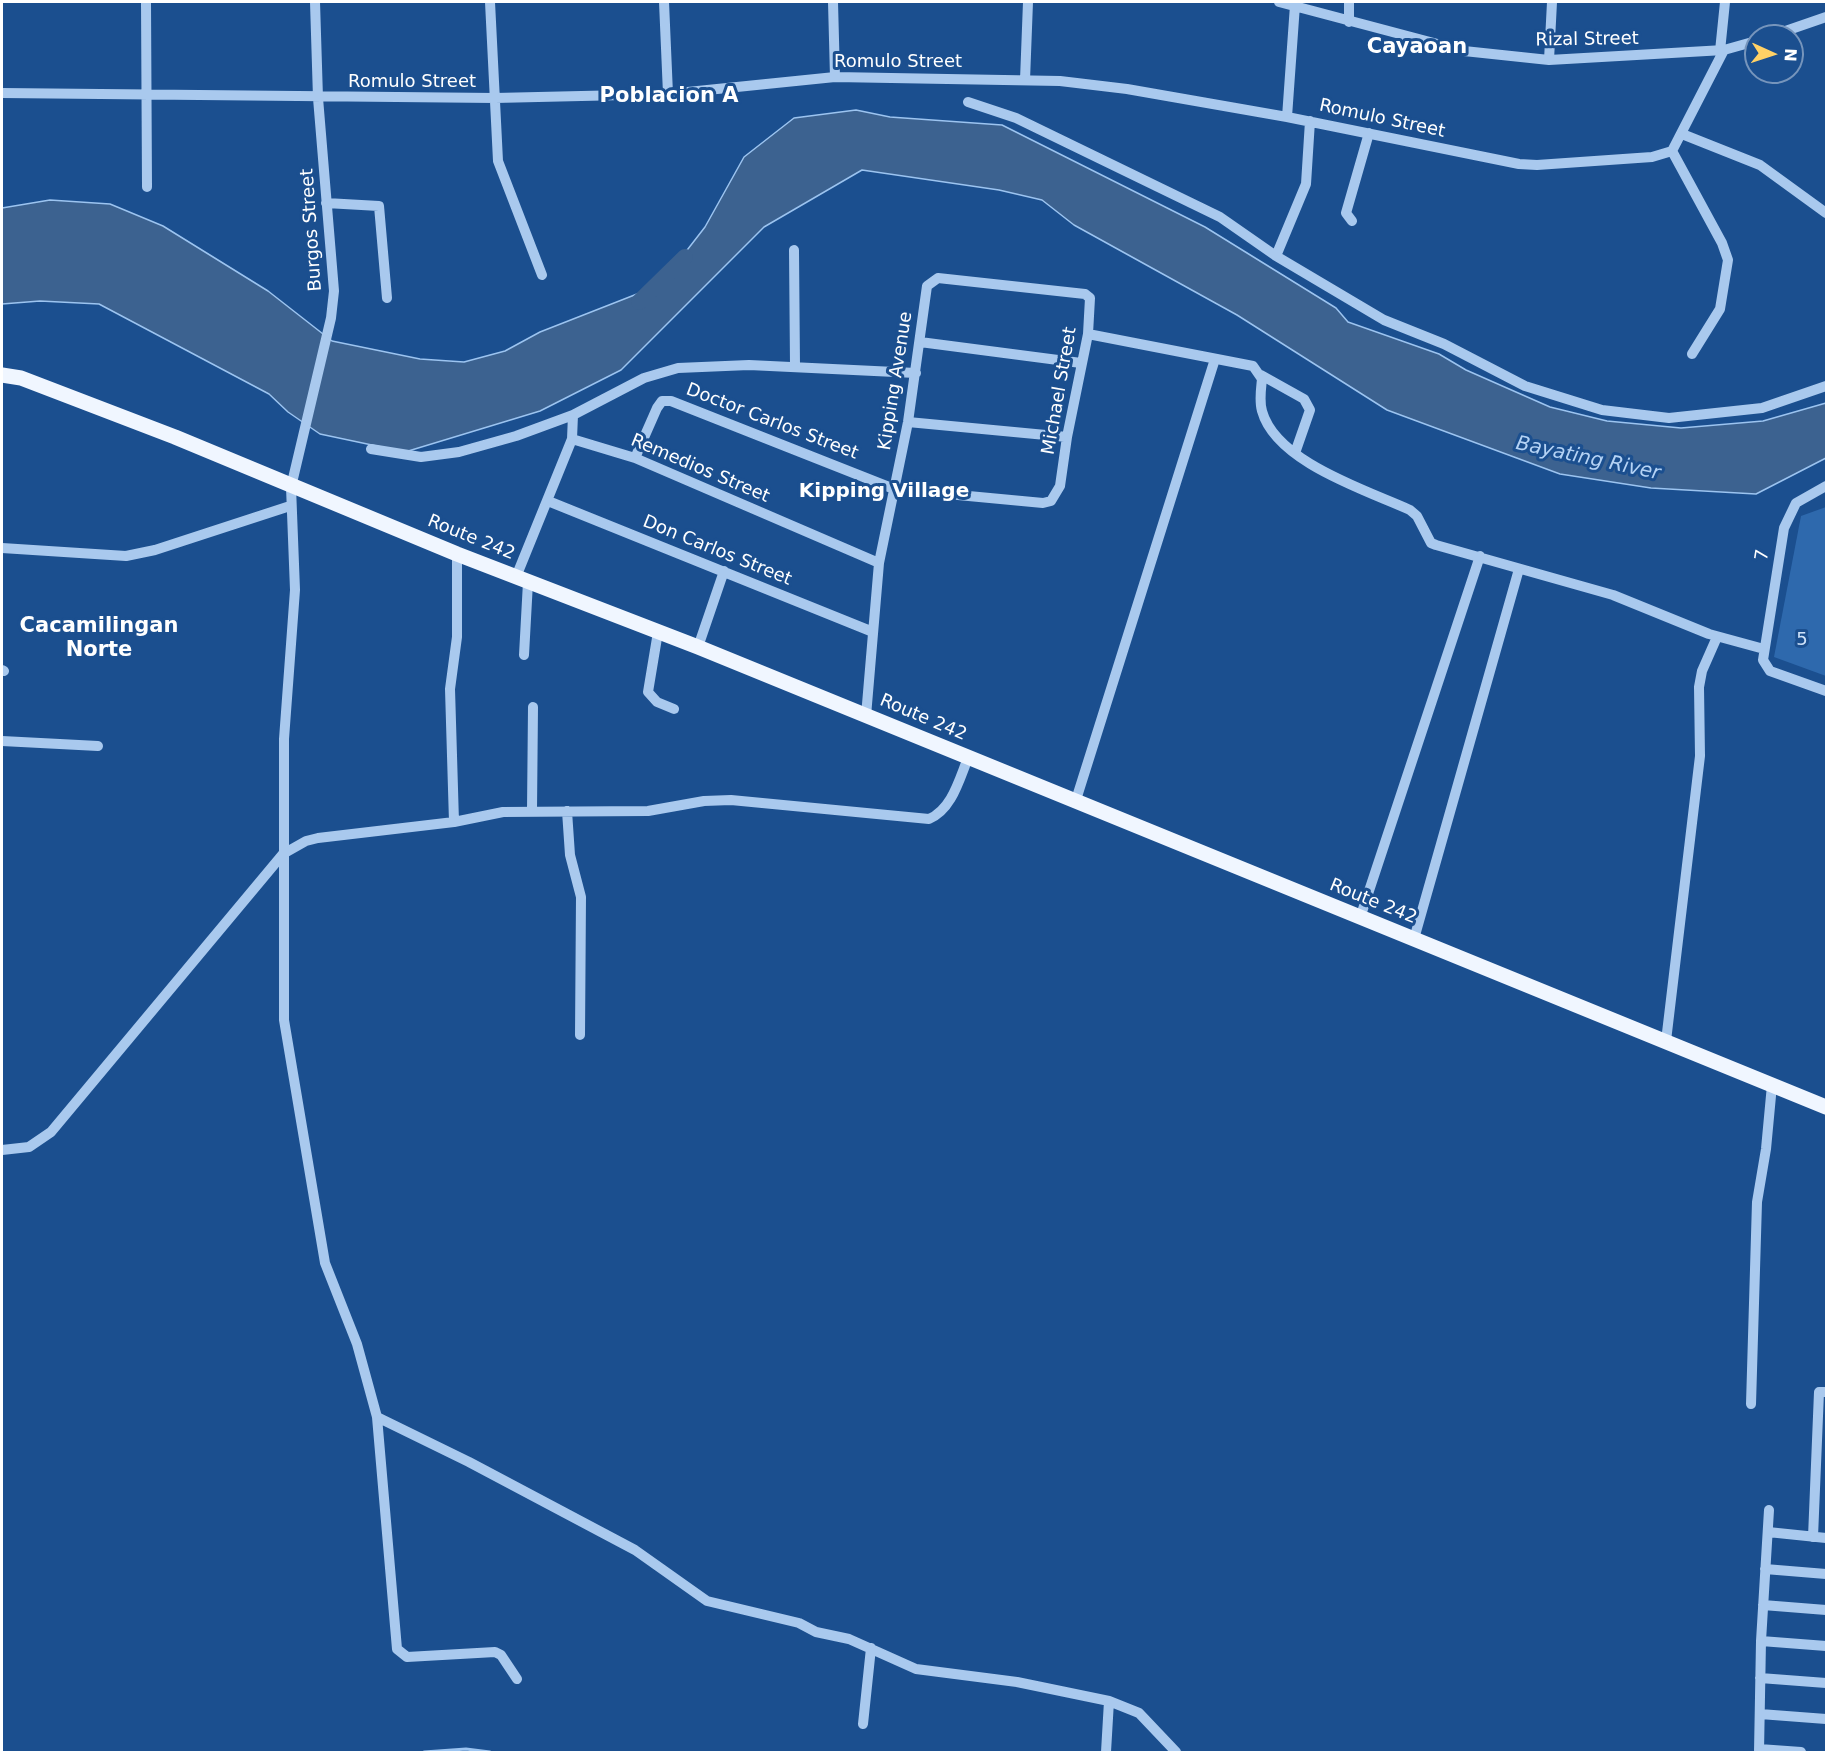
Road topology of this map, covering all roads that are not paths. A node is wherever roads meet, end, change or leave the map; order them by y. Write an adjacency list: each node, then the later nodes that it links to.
1 (146, 2): 20 (street)
2 (315, 2): 22 (street, Burgos Street)
3 (490, 2): 23 (street)
4 (663, 2): 21 (street)
5 (832, 2): 17 (street)
6 (1028, 2): 18 (street)
7 (1349, 2): 12 (street)
8 (1552, 2): 16 (street)
9 (1725, 2): 15 (street)
10 (1286, 3): 12 (street, Rizal Street); 25 (street)
11 (1827, 17): 13 (street)
12 (1349, 21): 16 (street, Rizal Street)
13 (1804, 25)
14 (1744, 45): 15 (street, Rizal Street)
15 (1722, 51): 16 (street, Rizal Street); 28 (street)
16 (1549, 60)
17 (835, 77): 18 (street, Romulo Street); 21 (street, Romulo Street)
18 (1025, 80): 25 (street, Romulo Street)
19 (2, 93): 20 (street, Romulo Street)
20 (147, 94): 22 (street, Romulo Street); 30 (street)
21 (668, 94): 23 (street, Romulo Street)
22 (318, 98): 23 (street, Romulo Street); 31 (street, Burgos Street)
23 (495, 98): 36 (street)
24 (968, 102): 35 (street)
25 (1287, 117): 26 (street, Romulo Street)
26 (1310, 122): 27 (street, Romulo Street); 35 (street)
27 (1369, 133): 29 (street, Romulo Street); 33 (street)
28 (1682, 134): 29 (street); 32 (street)
29 (1672, 151): 41 (street)
30 (147, 187)
31 (326, 203): 38 (street); 57 (street, Burgos Street)
32 (1827, 213)
33 (1352, 221)
34 (794, 250): 44 (street)
35 (1276, 256): 48 (street)
36 (542, 275)
37 (933, 280): 39 (street, Michael Street); 40 (street, Kipping Avenue)
38 (387, 298)
39 (1088, 334): 42 (street); 43 (street, Michael Street)
40 (920, 342): 43 (street); 45 (street, Kipping Avenue)
41 (1692, 354)
42 (1215, 359): 47 (street); 82 (street)
43 (1081, 363): 51 (street, Michael Street)
44 (795, 366): 45 (street); 49 (street)
45 (916, 373): 50 (street, Kipping Avenue)
46 (2, 375): 57 (main road, Route 242)
47 (1261, 375): 54 (street); 54 (street)
48 (1827, 386)
49 (573, 415): 52 (street); 53 (street)
50 (908, 422): 51 (street); 58 (street, Kipping Avenue)
51 (1066, 437): 59 (street, Michael Street)
52 (572, 440): 55 (street, Remedios Street); 60 (street)
53 (371, 449)
54 (1295, 453): 64 (street)
55 (635, 458): 58 (street, Doctor Carlos Street); 65 (street, Remedios Street)
56 (1827, 486): 73 (street, 7)
57 (291, 487): 61 (street, Burgos Street); 63 (main road, Route 242)
58 (894, 489): 59 (street, Doctor Carlos Street); 65 (street, Kipping Avenue)
59 (1056, 496)
60 (548, 501): 67 (street, Don Carlos Street); 68 (street)
61 (290, 506): 62 (street); 86 (street, Burgos Street)
62 (2, 548)
63 (457, 554): 68 (main road, Route 242); 85 (street)
64 (1480, 556): 66 (street); 87 (street)
65 (879, 563): 70 (street, Kipping Avenue)
66 (1519, 569): 71 (street); 88 (street)
67 (724, 571): 70 (street, Don Carlos Street); 72 (street)
68 (522, 579): 69 (main road, Route 242); 74 (street)
69 (658, 632): 72 (main road, Route 242); 77 (street)
70 (873, 632): 78 (street)
71 (1717, 637): 73 (street); 90 (street)
72 (698, 647): 78 (main road, Route 242)
73 (1764, 649): 75 (street)
74 (524, 655)
75 (1827, 691)
76 (533, 707): 83 (street)
77 (674, 709)
78 (866, 716): 81 (main road, Route 242)
79 (2, 741): 80 (street)
80 (98, 746)
81 (968, 758): 82 (main road, Route 242); 84 (street)
82 (1075, 802): 87 (main road, Route 242)
83 (532, 810): 84 (street); 85 (street)
84 (567, 810): 89 (street)
85 (454, 822): 86 (street)
86 (284, 854): 93 (street); 96 (street, Burgos Street)
87 (1360, 918): 88 (main road, Route 242)
88 (1414, 939): 90 (main road, Route 242)
89 (580, 1035)
90 (1666, 1041): 91 (main road, Route 242)
91 (1772, 1085): 92 (main road, Route 242); 95 (street)
92 (1827, 1107)
93 (2, 1150)
94 (1827, 1392): 97 (street)
95 (1752, 1404)
96 (377, 1417): 111 (street); 113 (street, Burgos Street)
97 (1822, 1429): 98 (street)
98 (1821, 1466): 99 (street)
99 (1814, 1502): 100 (street); 103 (street)
100 (1827, 1503)
101 (1769, 1510): 102 (street)
102 (1768, 1532): 103 (street); 105 (street)
103 (1813, 1537): 104 (street)
104 (1827, 1538)
105 (1765, 1569): 106 (street); 107 (street)
106 (1827, 1575)
107 (1763, 1605): 108 (street); 109 (street)
108 (1827, 1610)
109 (1761, 1641): 110 (street); 112 (street)
110 (1827, 1646)
111 (871, 1648): 115 (street); 118 (street)
112 (1760, 1678): 114 (street); 116 (street)
113 (517, 1679)
114 (1827, 1683)
115 (1109, 1701): 120 (street); 121 (street)
116 (1760, 1714): 117 (street); 119 (street)
117 (1827, 1719)
118 (863, 1724)
119 (1759, 1751): 122 (street)
120 (1106, 1752)
121 (1176, 1752)
122 (1801, 1752)

